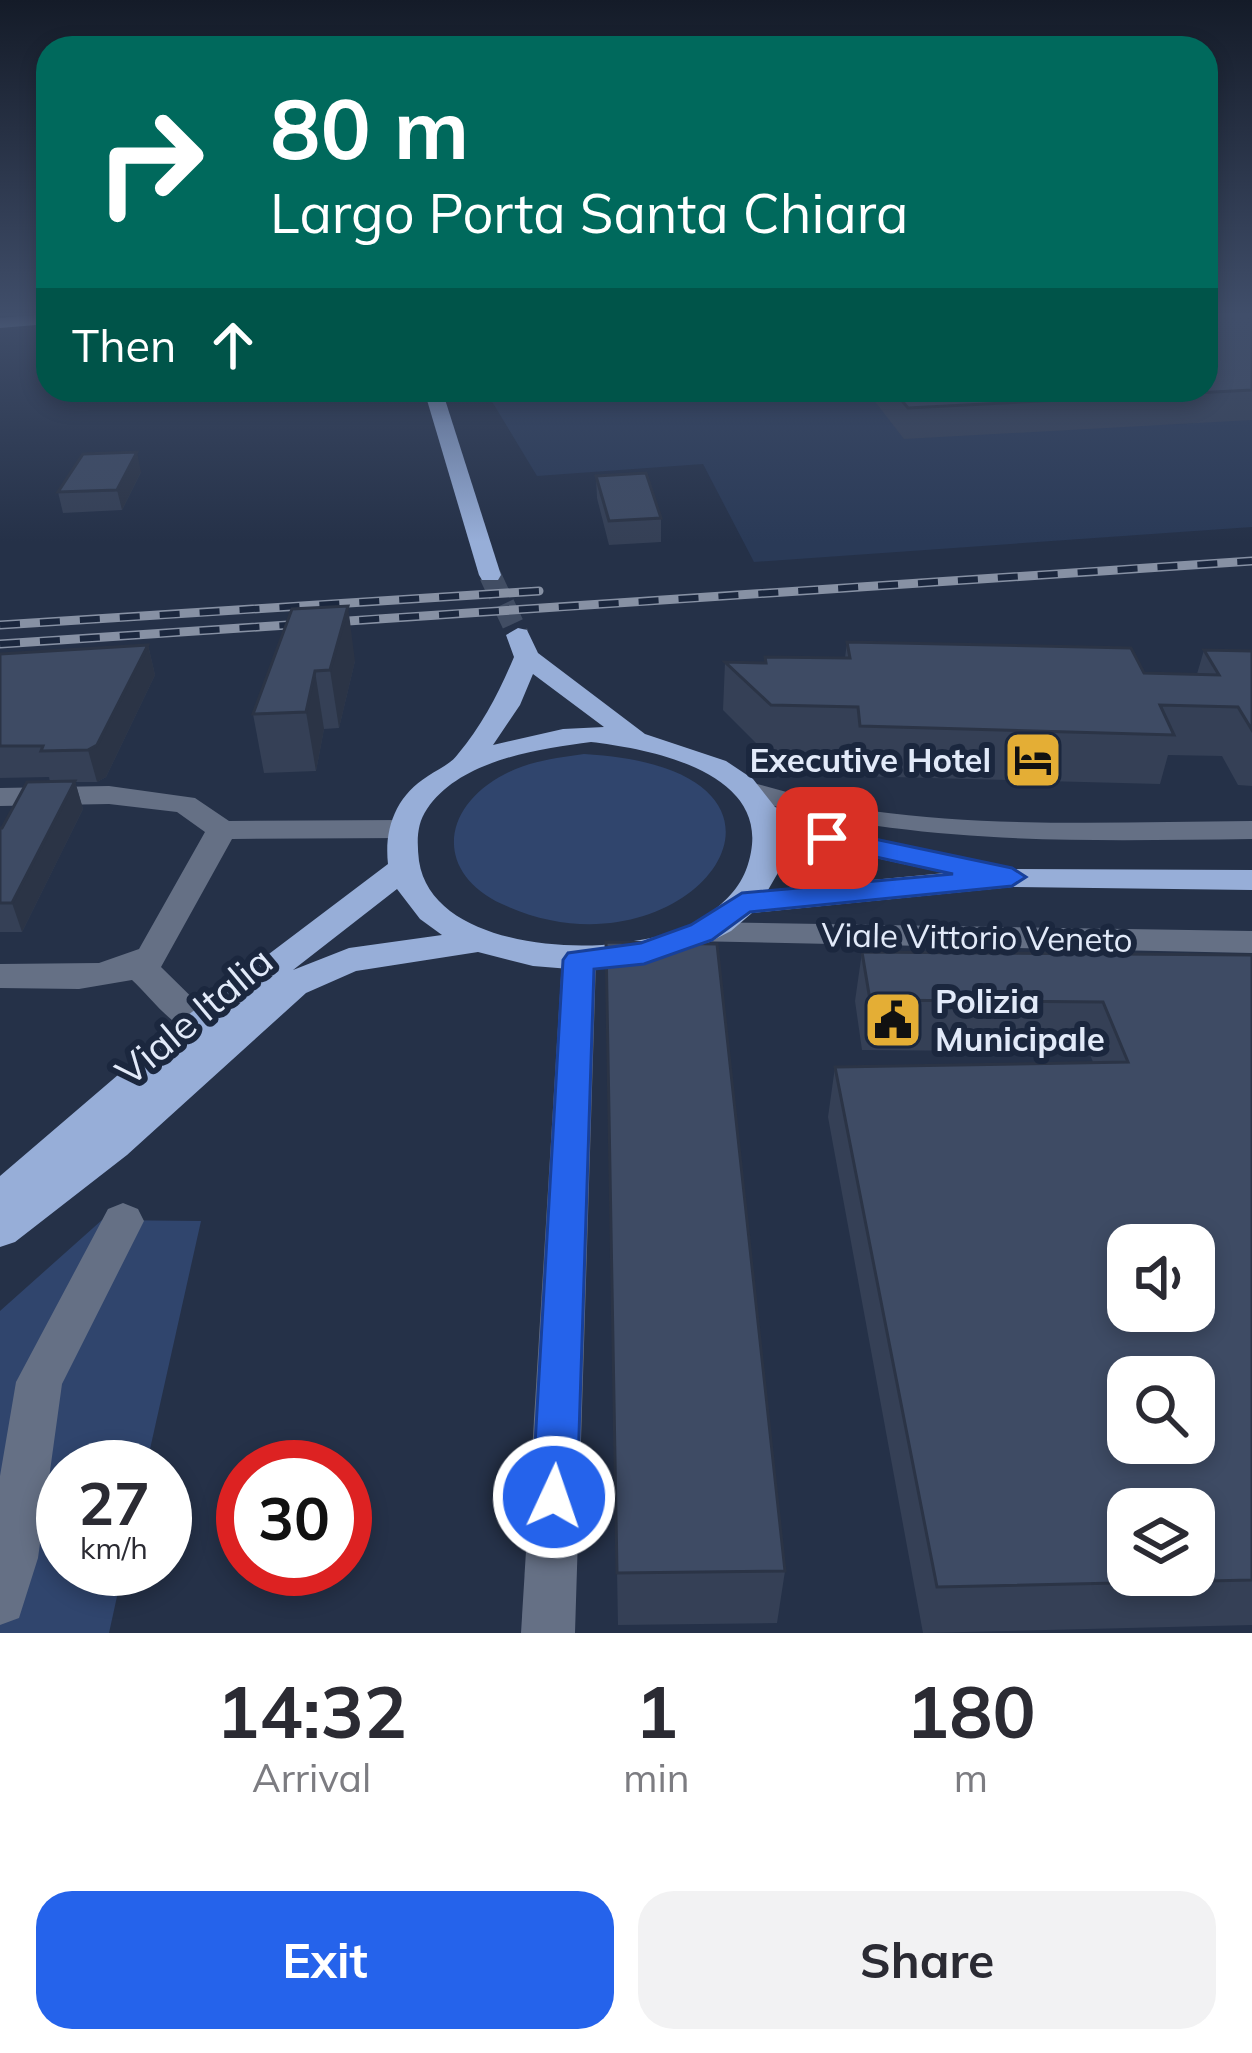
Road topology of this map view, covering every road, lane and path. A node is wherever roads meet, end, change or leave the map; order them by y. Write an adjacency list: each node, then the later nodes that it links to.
1 (437, 402): 2 (main road)
2 (490, 574)
3 (634, 737): 4 (main road); 4 (main road); 6 (main road)
4 (468, 762): 8 (main road)
5 (0, 797): 7 (street)
6 (754, 801): 9 (street); 11 (main road, Viale Vittorio Veneto); 13 (main road)
7 (222, 830): 8 (street); 18 (street)
8 (404, 830): 10 (main road)
9 (1252, 830)
10 (403, 868): 15 (main road); 20 (main road, Viale Italia)
11 (1012, 877): 12 (main road, Viale Vittorio Veneto); 13 (main road, Viale Vittorio Veneto)
12 (1252, 880)
13 (742, 903): 14 (main road)
14 (702, 932): 16 (street, Viale Vittorio Veneto); 17 (main road)
15 (478, 941): 17 (main road); 23 (main road, Viale Italia)
16 (1252, 942)
17 (579, 960): 25 (street)
18 (139, 966): 19 (street); 20 (street)
19 (0, 976)
20 (200, 1024): 21 (main road, Viale Italia)
21 (0, 1202)
22 (123, 1221): 24 (street)
23 (0, 1229)
24 (0, 1599)
25 (548, 1633)

